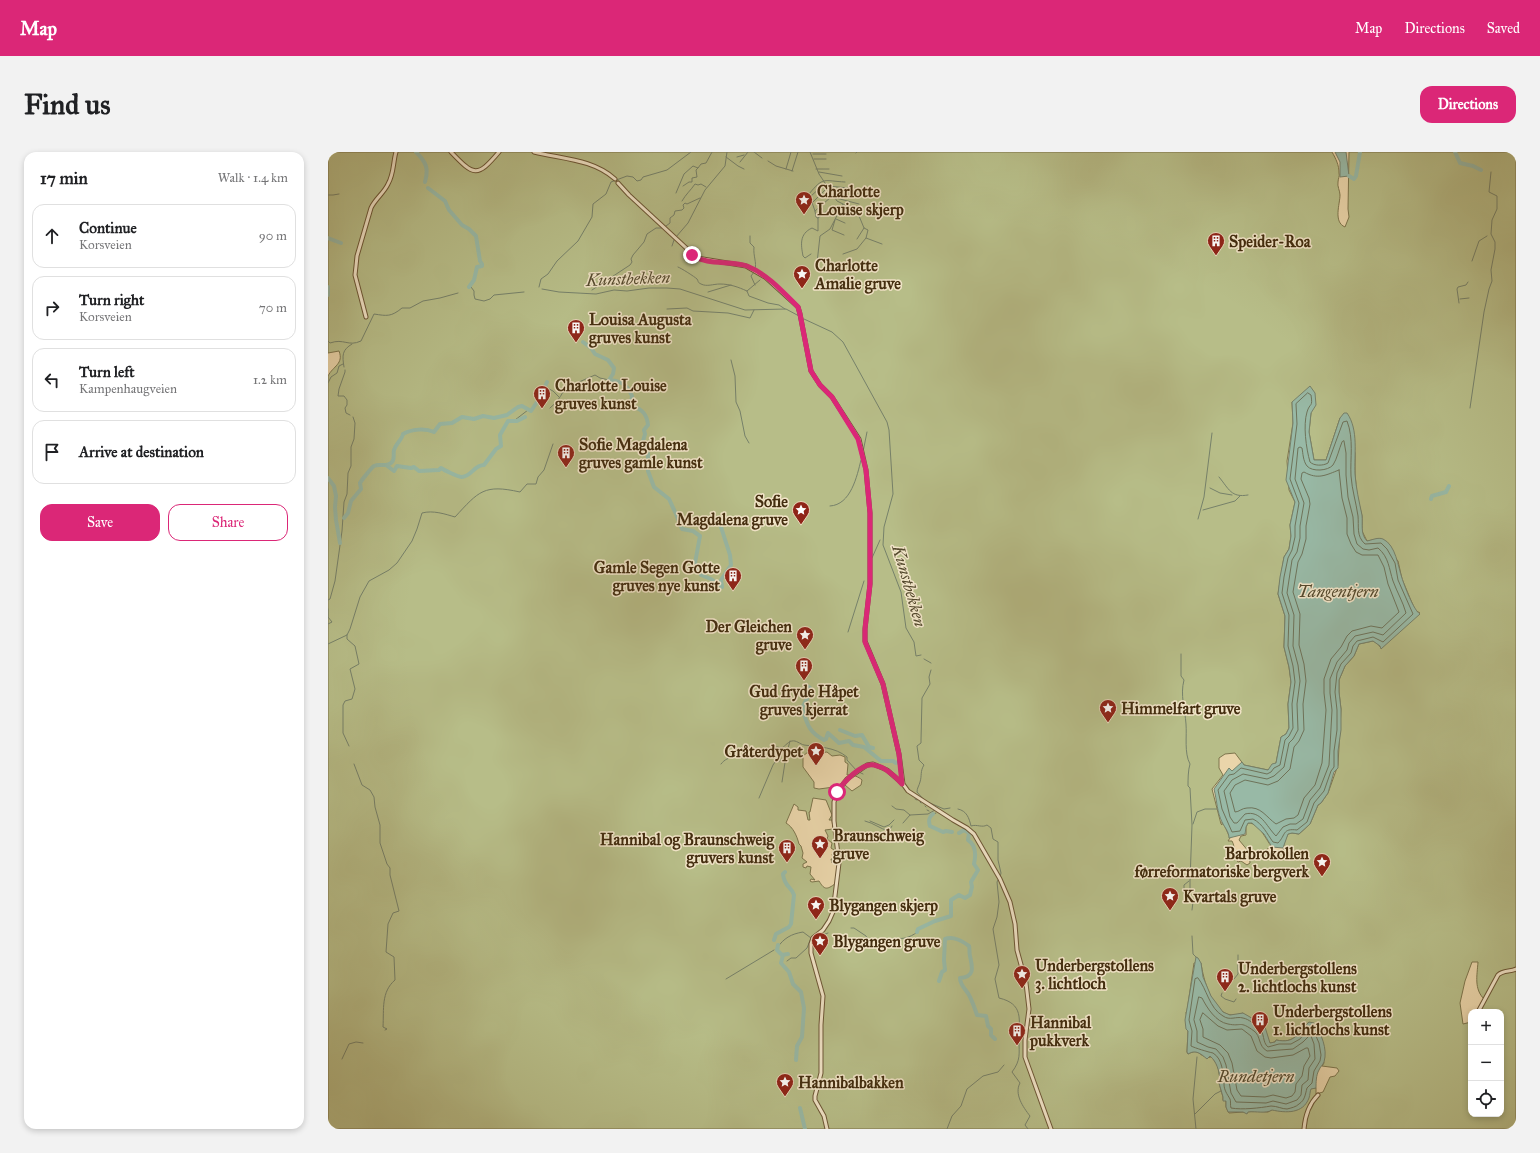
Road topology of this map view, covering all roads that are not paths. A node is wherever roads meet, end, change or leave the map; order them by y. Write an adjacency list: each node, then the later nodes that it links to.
1 (396, 152): 5 (street)
2 (451, 152): 3 (street)
3 (499, 152)
4 (534, 152): 6 (street)
5 (366, 317)
6 (902, 784): 10 (street); 11 (street)
7 (1516, 969): 8 (street)
8 (1480, 1009)
9 (1318, 1095): 12 (street)
10 (827, 1129)
11 (1051, 1129)
12 (1304, 1129)

